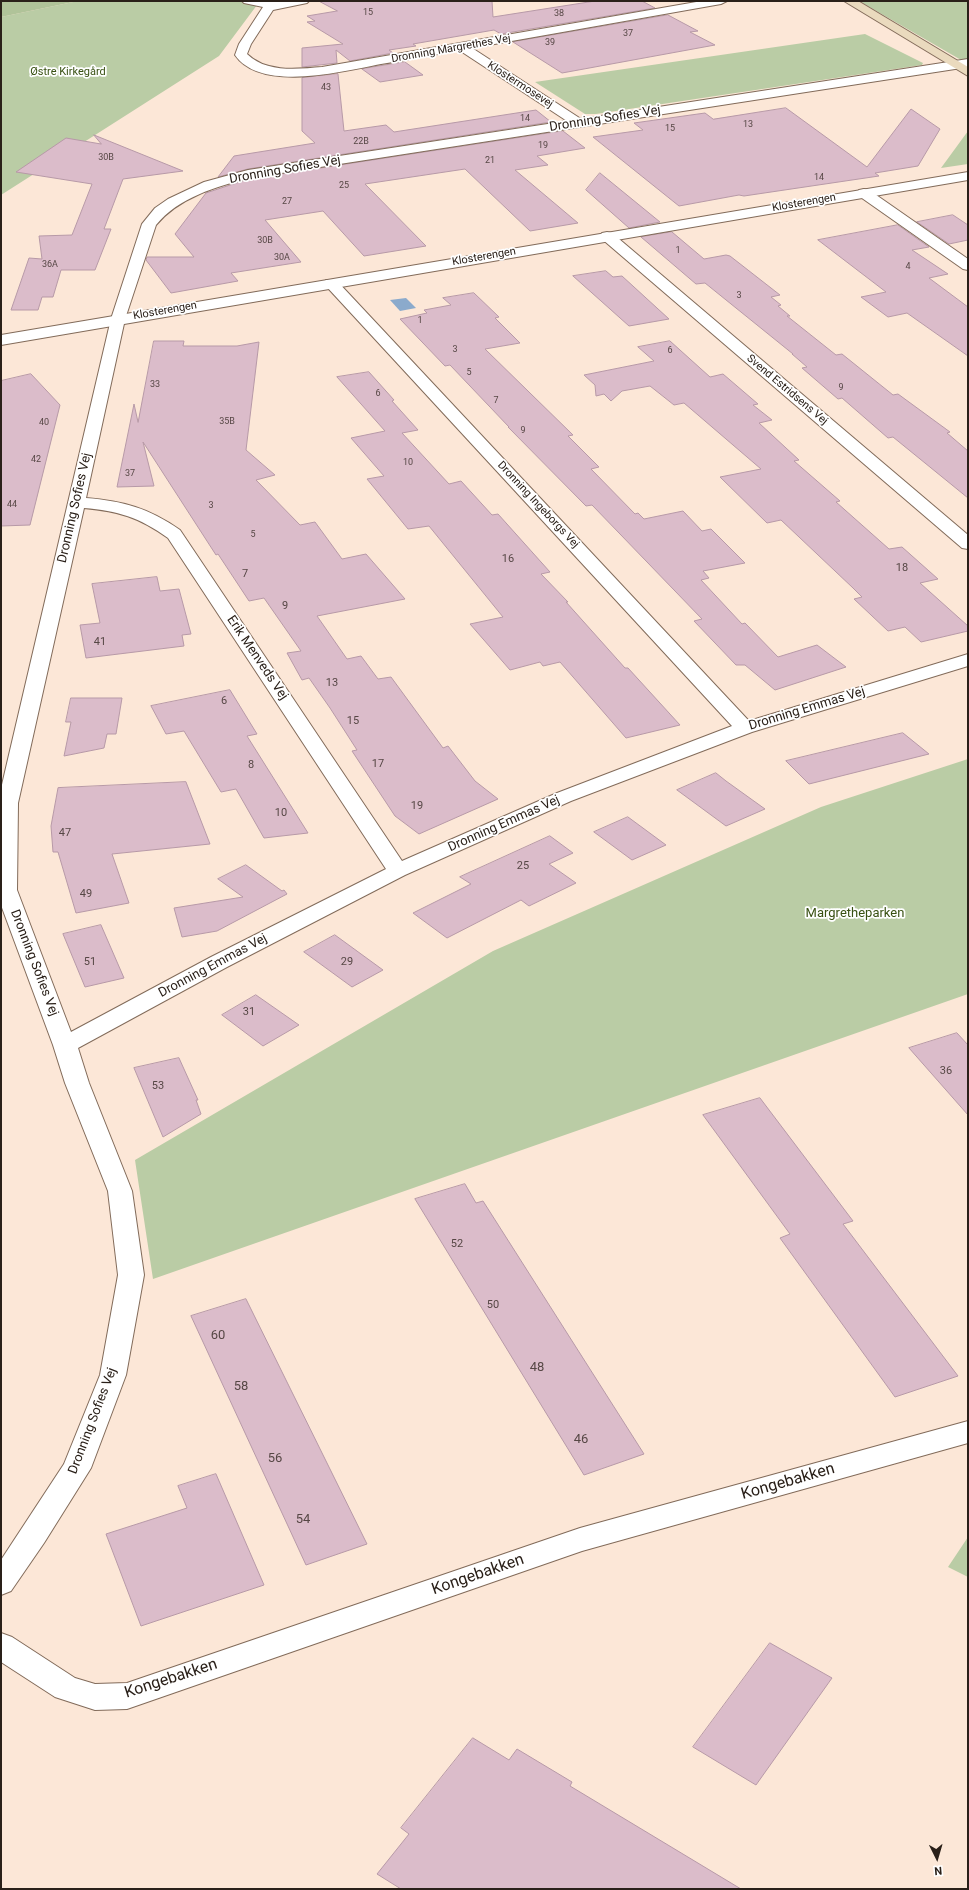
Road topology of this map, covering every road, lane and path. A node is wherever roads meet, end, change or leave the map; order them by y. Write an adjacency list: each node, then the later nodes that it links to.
1 (248, 1): 5 (street)
2 (303, 1): 5 (street)
3 (721, 1): 6 (street, Dronning Margrethes Vej)
4 (850, 1): 7 (main road)
5 (271, 4): 6 (street, Dronning Margrethes Vej)
6 (462, 47): 8 (street, Klostermosevej)
7 (964, 66): 8 (street, Dronning Sofies Vej)
8 (579, 123): 14 (street, Dronning Sofies Vej)
9 (968, 176): 10 (street, Klosterengen)
10 (864, 193): 11 (street, Klosterengen); 12 (street)
11 (607, 236): 13 (street, Klosterengen); 17 (street, Svend Estridsens Vej)
12 (968, 266)
13 (332, 283): 14 (street, Klosterengen); 19 (street, Dronning Ingeborgs Vej)
14 (118, 319): 15 (street, Klosterengen); 16 (street, Dronning Sofies Vej)
15 (1, 340)
16 (76, 502): 20 (street, Erik Menveds Vej); 21 (street, Dronning Sofies Vej)
17 (968, 544)
18 (968, 660): 19 (street, Dronning Emmas Vej)
19 (745, 728): 20 (street, Dronning Emmas Vej)
20 (398, 871): 21 (street, Dronning Emmas Vej)
21 (65, 1045): 23 (street, Dronning Sofies Vej)
22 (968, 1432): 24 (street, Kongebakken)
23 (1, 1583)
24 (1, 1646)

